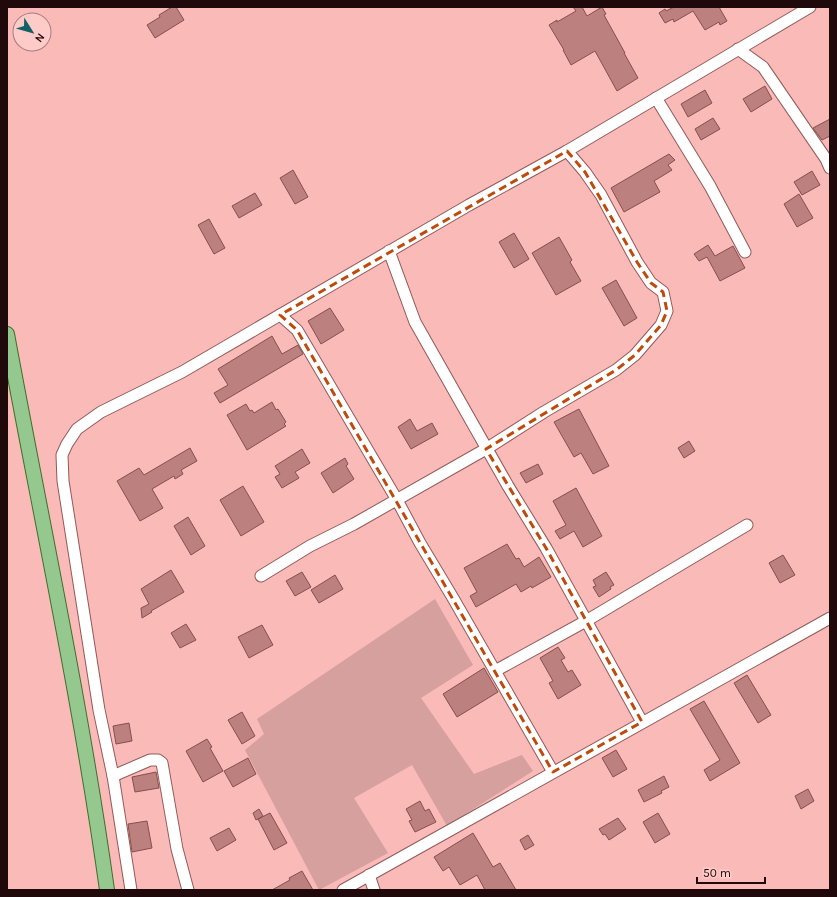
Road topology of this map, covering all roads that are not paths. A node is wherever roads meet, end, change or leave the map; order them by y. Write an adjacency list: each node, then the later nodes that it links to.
1 (810, 7): 2 (street)
2 (738, 50): 3 (street); 5 (street)
3 (656, 98): 4 (street); 7 (street)
4 (567, 151): 6 (street); 10 (street)
5 (830, 168)
6 (390, 251): 8 (street); 10 (street)
7 (745, 252)
8 (280, 315): 11 (street); 19 (street)
9 (7, 334): 21 (main road)
10 (486, 449): 11 (street); 15 (street)
11 (397, 500): 13 (street); 16 (street)
12 (747, 525): 15 (street)
13 (261, 576)
14 (830, 618): 17 (street)
15 (586, 621): 16 (street); 17 (street)
16 (495, 671): 18 (street)
17 (642, 722): 18 (street)
18 (553, 772): 20 (street)
19 (113, 776): 22 (street); 23 (street)
20 (369, 875): 24 (street); 25 (street)
21 (107, 890)
22 (131, 890)
23 (188, 890)
24 (343, 890)
25 (374, 890)

